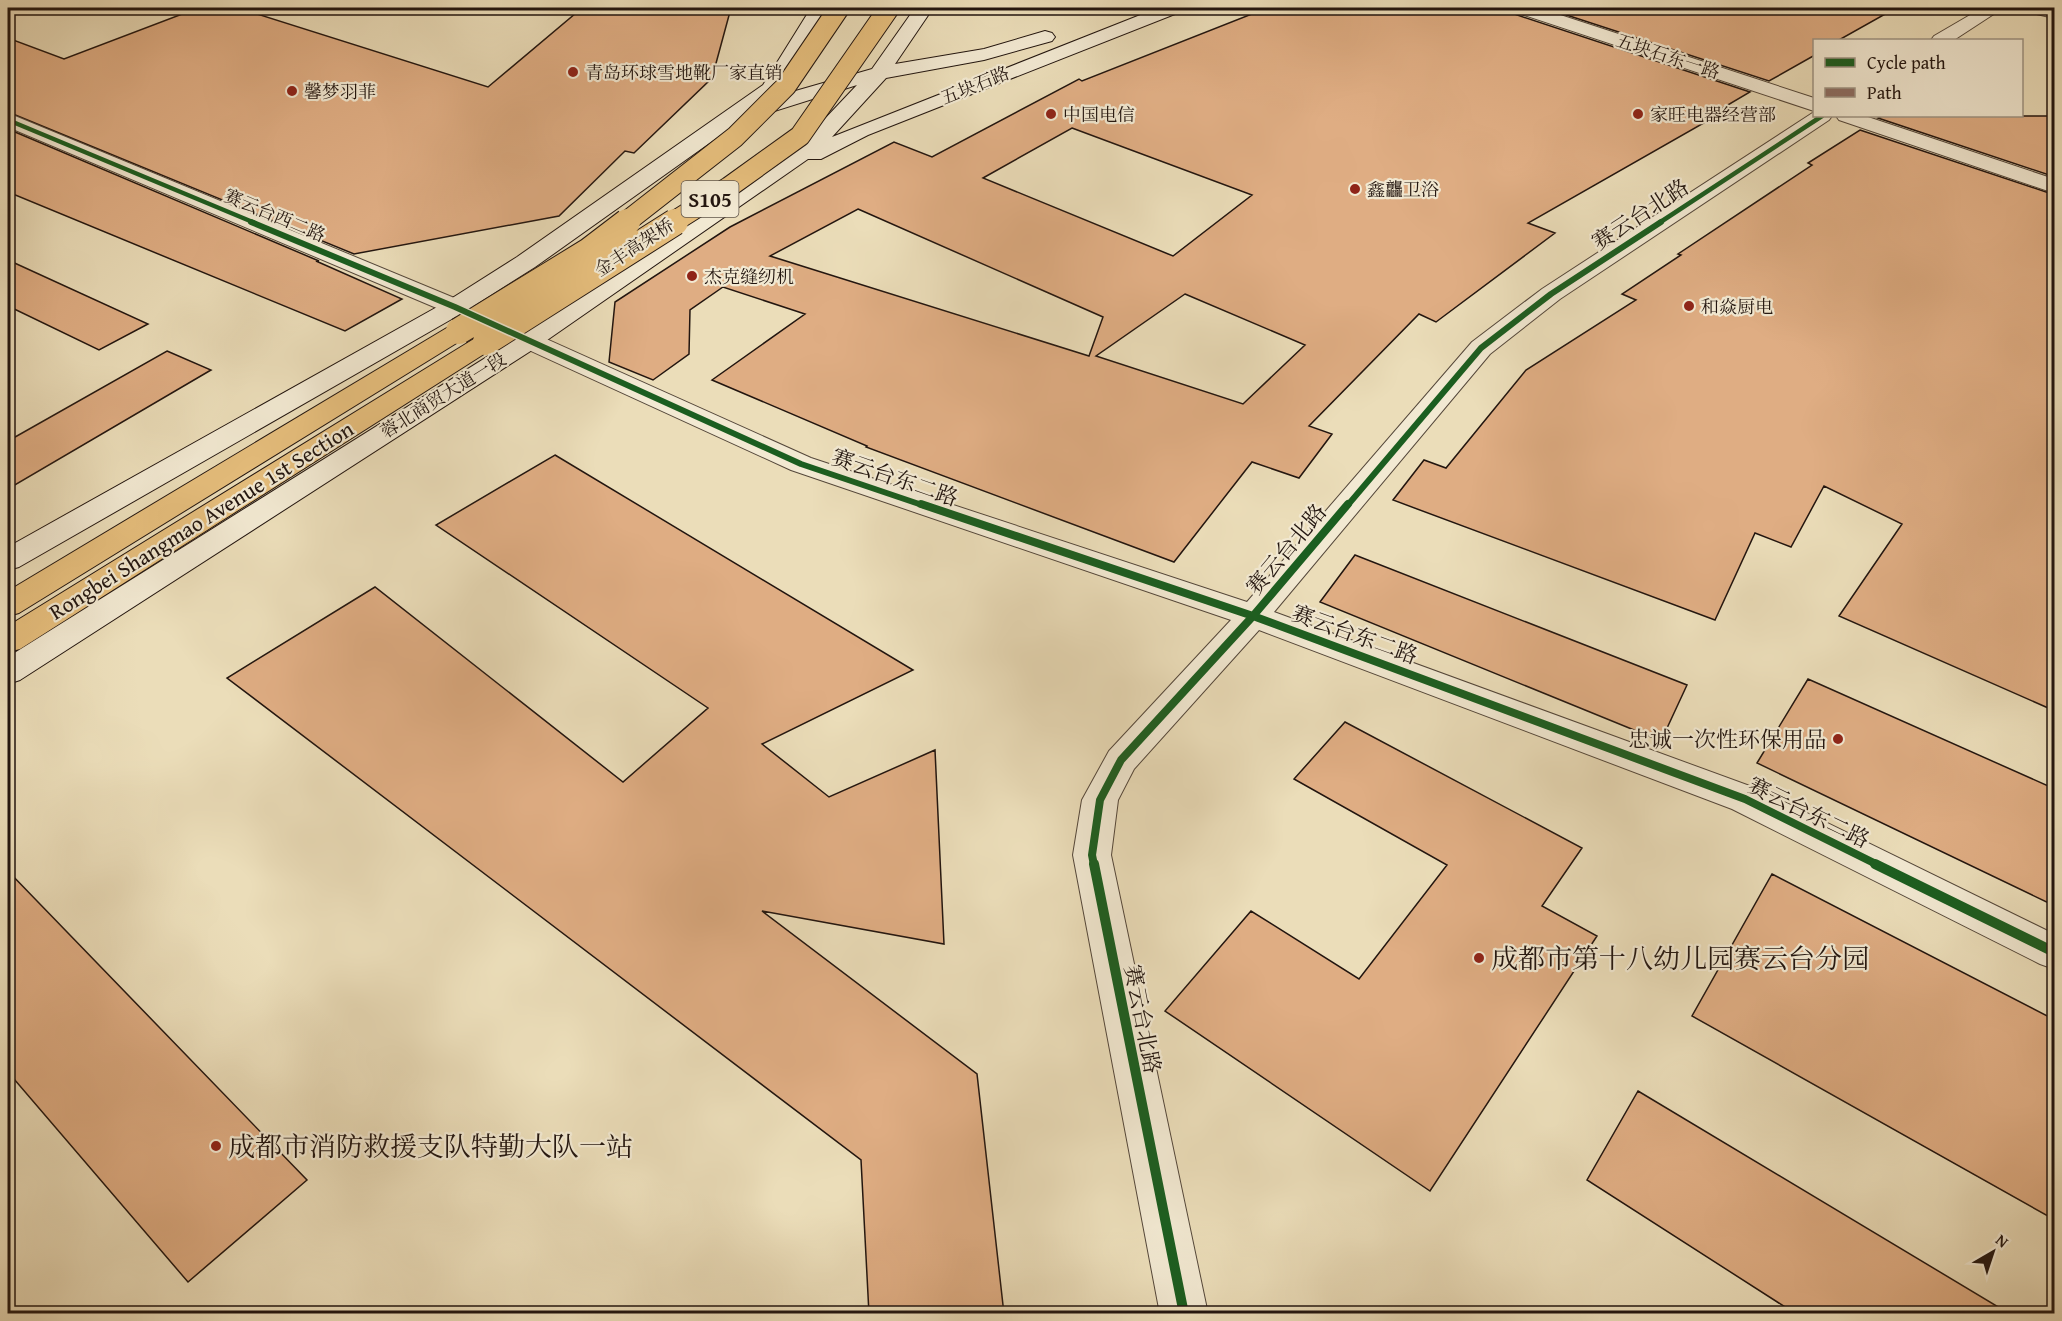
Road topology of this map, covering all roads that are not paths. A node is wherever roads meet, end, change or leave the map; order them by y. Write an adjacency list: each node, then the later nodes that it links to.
1 (820, 8): 17 (street)
2 (839, 8): 20 (highway, 金丰高架桥 / S105, bridge)
3 (889, 8): 22 (highway, 金丰高架桥 / S105, bridge)
4 (924, 8): 12 (street, 蓉北商贸大道一段)
5 (1173, 8): 18 (street, 五块石路)
6 (1522, 8): 13 (street, 五块石东一路)
7 (1994, 8): 11 (street)
8 (2036, 8): 9 (street)
9 (2055, 13)
10 (1060, 31): 12 (street, 五块石路)
11 (1943, 39)
12 (879, 73): 17 (street, 五块石路); 18 (street, 蓉北商贸大道一段)
13 (1813, 104)
14 (1820, 117): 25 (street, 赛云台北路)
15 (1849, 117): 19 (street)
16 (8, 120): 20 (street, 赛云台西二路)
17 (730, 120): 20 (street)
18 (781, 169): 21 (street, 蓉北商贸大道一段)
19 (2055, 186)
20 (457, 319): 21 (street, 赛云台西二路); 23 (street); 24 (highway)
21 (531, 340): 25 (street, 赛云台东二路); 27 (street, 蓉北商贸大道一段)
22 (486, 342): 26 (highway, Rongbei Shangmao Avenue 1st Section)
23 (8, 560)
24 (8, 605)
25 (1253, 616): 28 (street, 赛云台东二路); 29 (street, 赛云台北路)
26 (8, 641)
27 (8, 672)
28 (2055, 952)
29 (1184, 1314)

